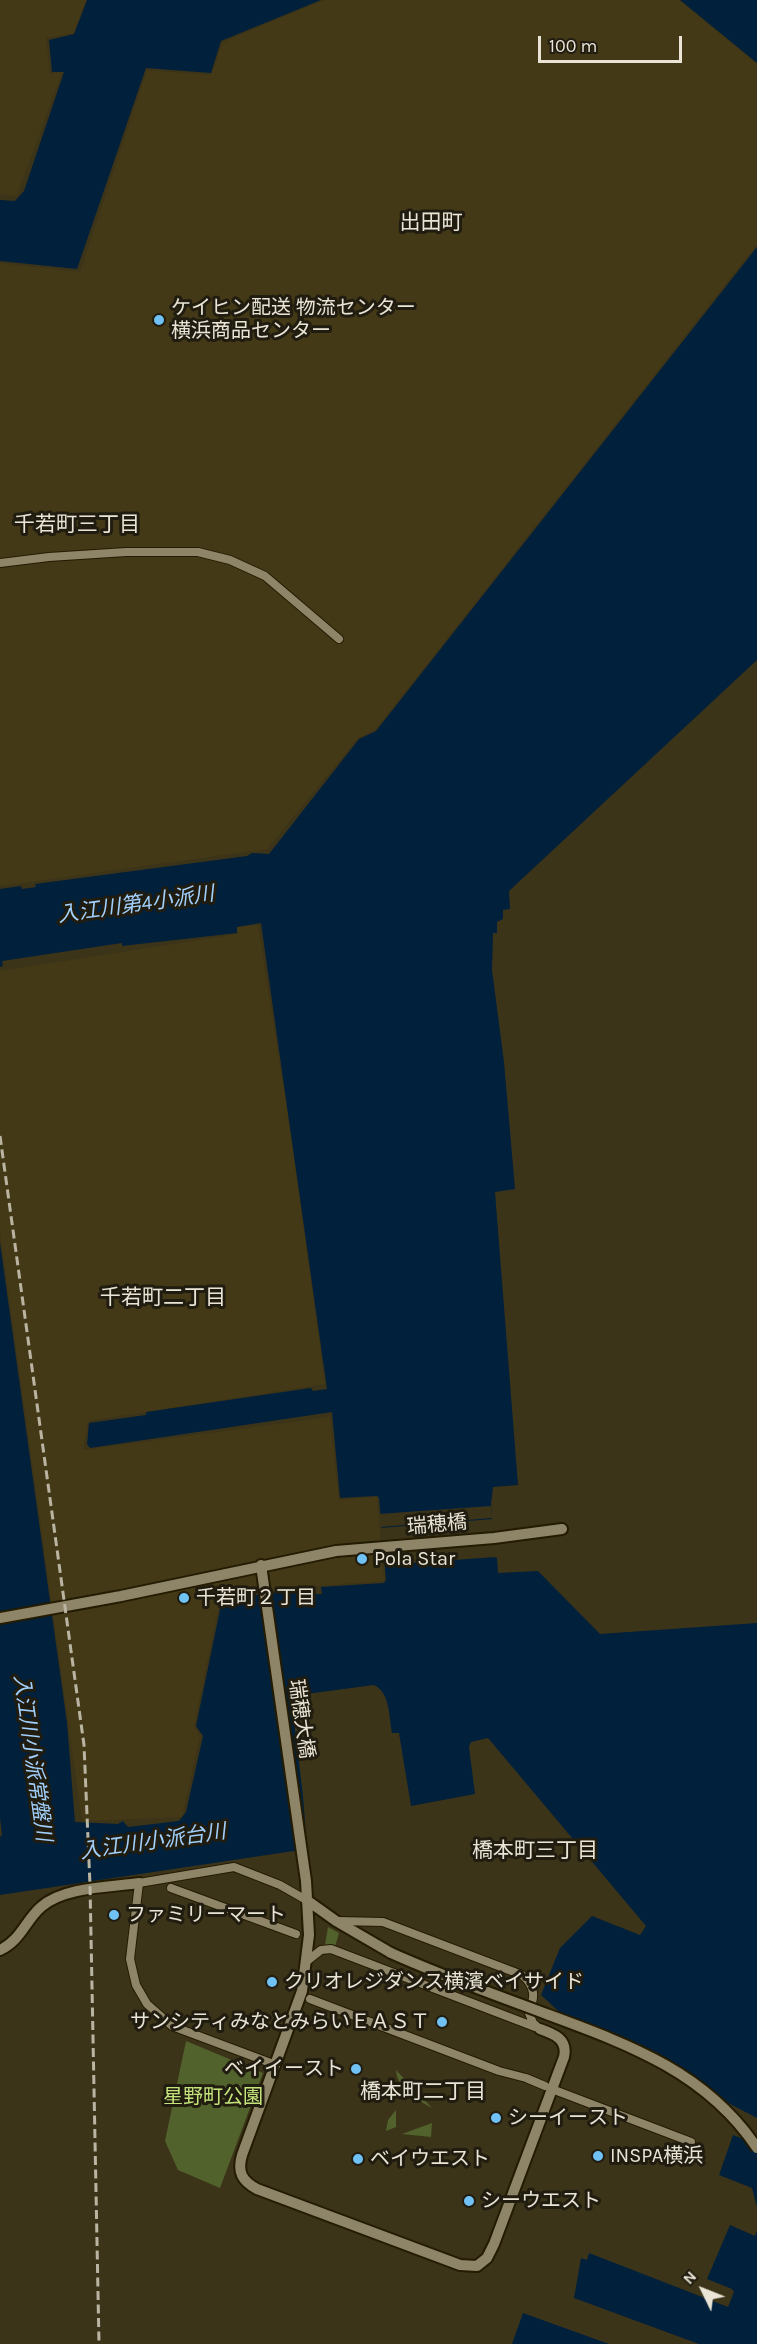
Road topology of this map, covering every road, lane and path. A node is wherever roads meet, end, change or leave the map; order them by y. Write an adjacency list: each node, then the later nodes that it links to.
1 (0, 563): 2 (street)
2 (339, 639)
3 (562, 1529): 4 (street, 瑞穂橋)
4 (261, 1565): 5 (street, 瑞穂橋); 8 (street, 瑞穂大橋)
5 (0, 1618)
6 (139, 1883): 8 (street); 11 (street); 17 (street)
7 (171, 1888): 10 (street)
8 (308, 1901): 9 (street); 12 (street)
9 (336, 1921): 14 (street); 21 (street, bridge)
10 (296, 1935)
11 (0, 1950)
12 (307, 1961): 15 (street); 17 (street)
13 (310, 1999): 18 (street)
14 (529, 2013): 15 (street); 16 (street)
15 (512, 2018): 16 (street)
16 (540, 2029): 17 (street)
17 (276, 2065)
18 (545, 2086)
19 (557, 2091): 20 (street)
20 (691, 2142)
21 (757, 2148)

